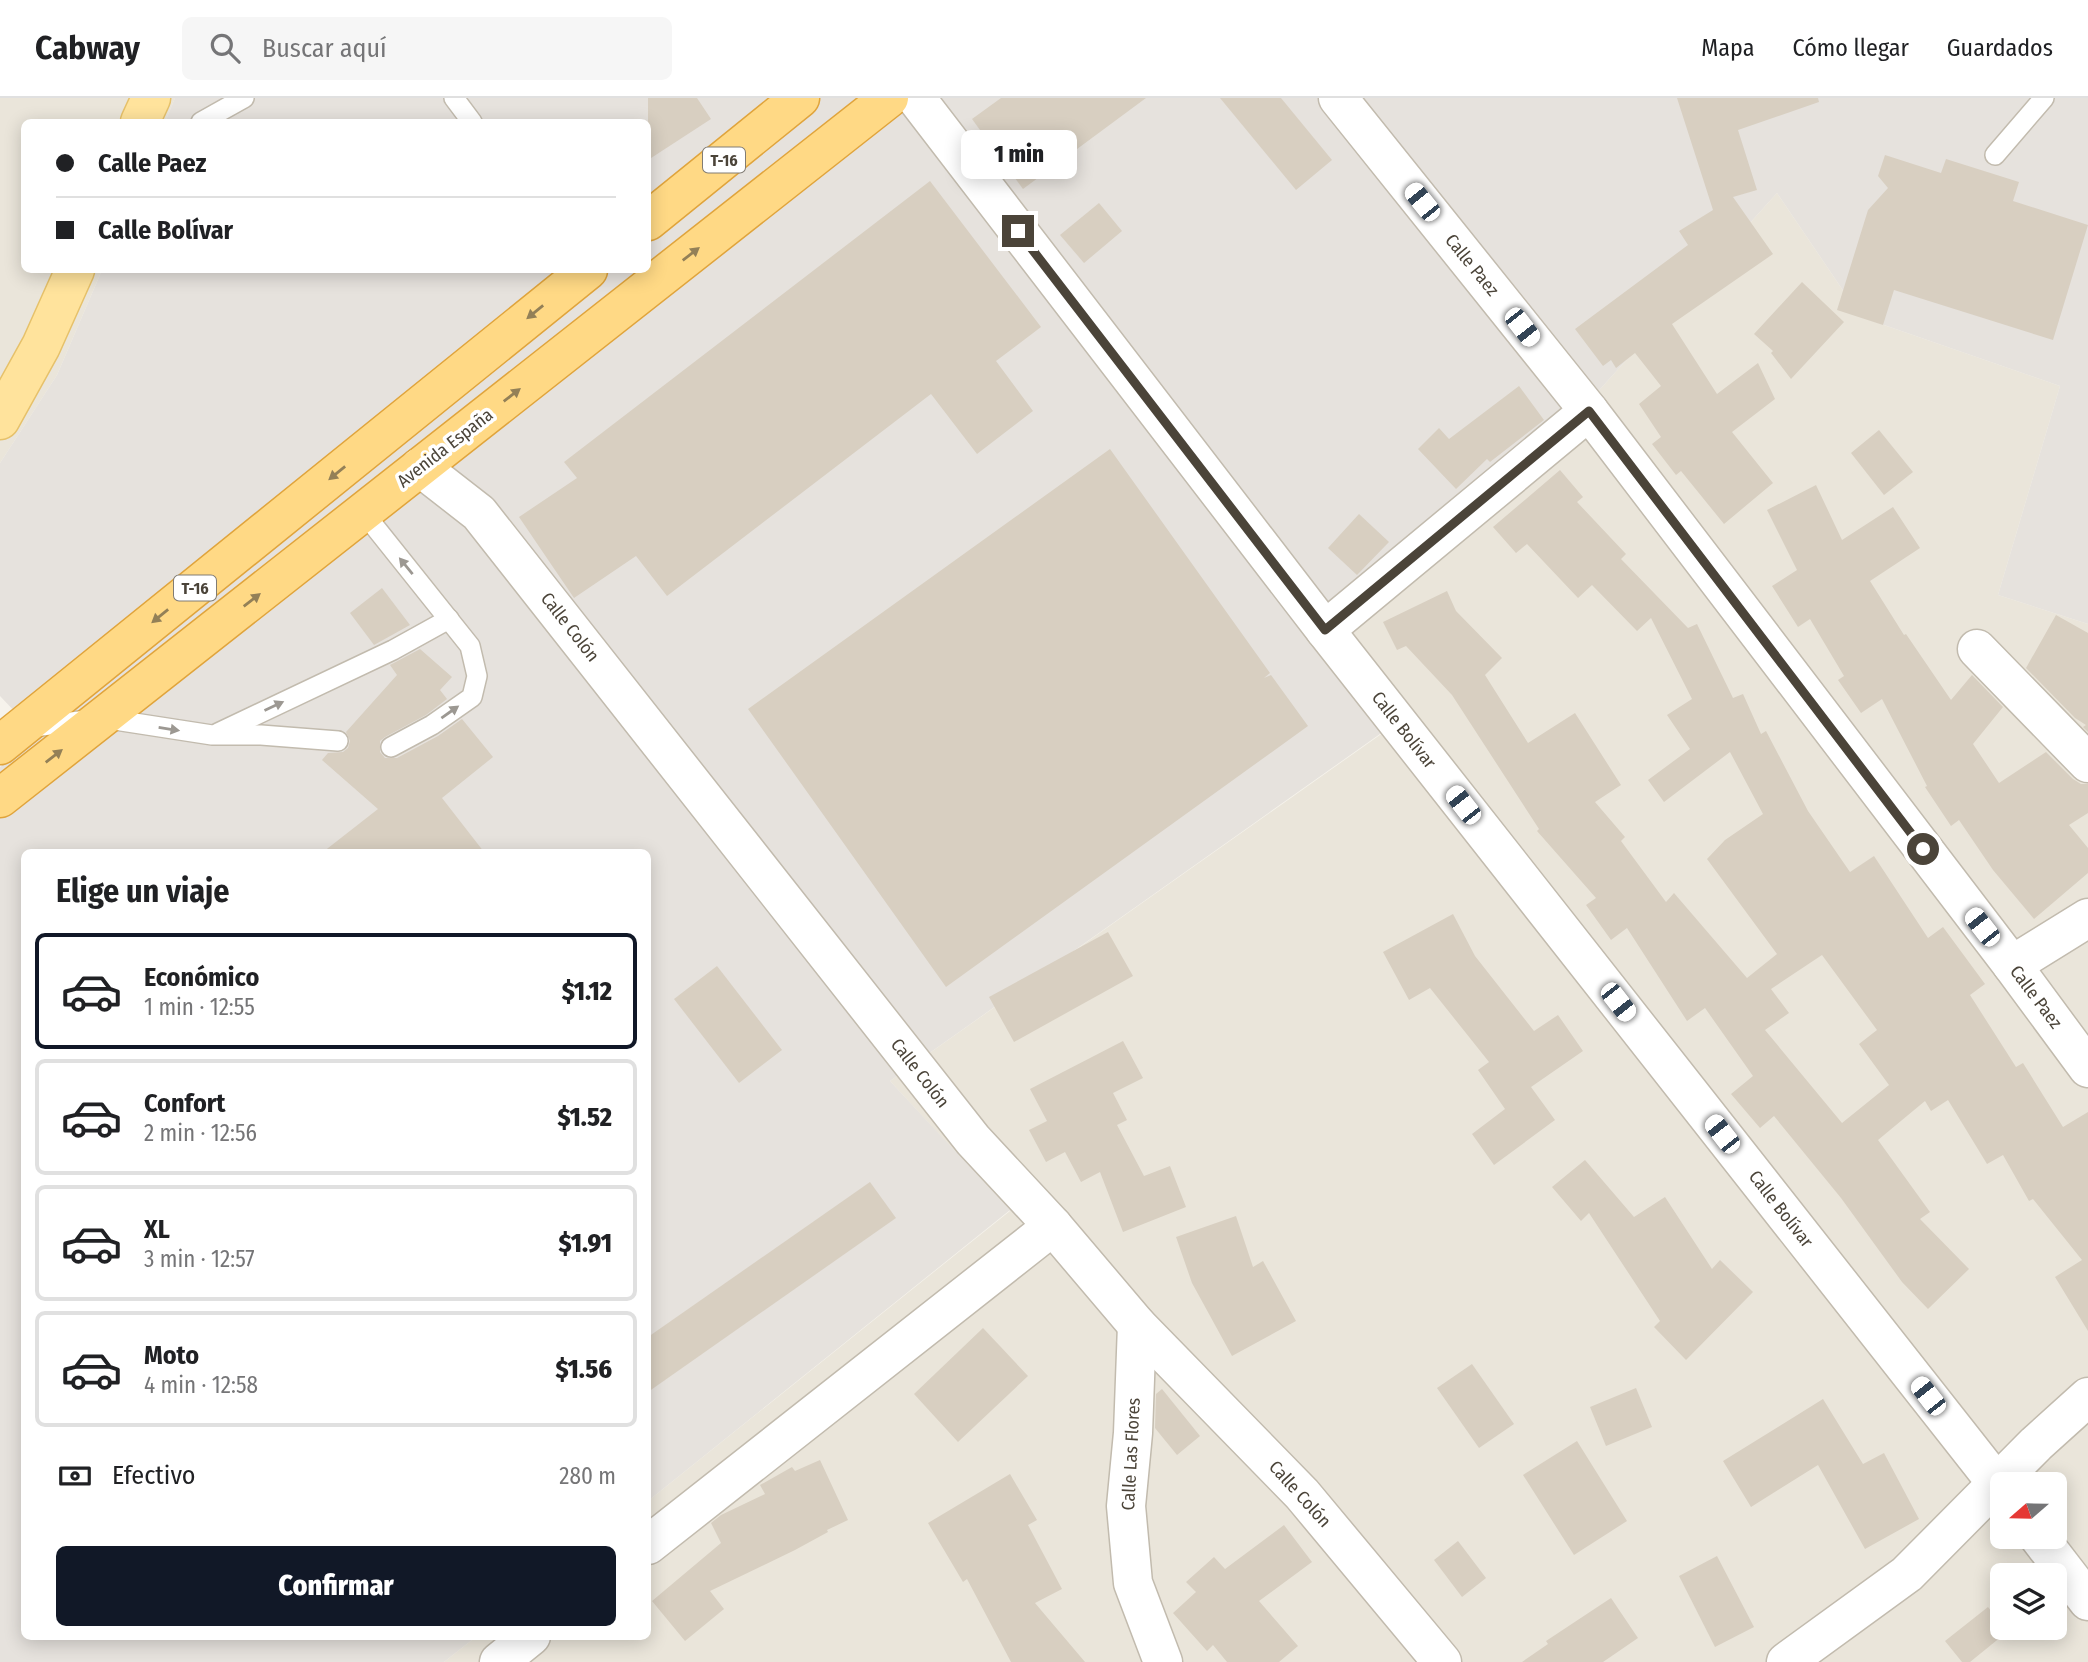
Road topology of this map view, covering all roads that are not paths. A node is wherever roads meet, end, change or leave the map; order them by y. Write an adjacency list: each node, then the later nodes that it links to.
1 (150, 98): 9 (main road)
2 (244, 98): 10 (lane)
3 (454, 98): 11 (lane)
4 (800, 98): 13 (highway, T-16)
5 (889, 98): 18 (highway, Avenida España / T-16, one-way to 5)
6 (916, 98): 21 (street, Calle Bolívar)
7 (1339, 98): 16 (street, Calle Paez)
8 (2044, 98): 12 (lane)
9 (141, 119)
10 (206, 119)
11 (470, 119)
12 (1995, 155)
13 (651, 219)
14 (74, 273): 17 (main road)
15 (584, 273): 24 (highway, T-16, one-way to 24)
16 (1589, 411): 21 (street); 31 (street, Calle Paez)
17 (0, 420)
18 (420, 467): 19 (highway, Avenida España / T-16); 33 (street, Calle Colón)
19 (363, 512): 20 (lane, one-way to 19); 23 (highway, Avenida España / T-16, one-way to 19)
20 (449, 619): 25 (lane, one-way to 20); 27 (lane, one-way to 20)
21 (1325, 630): 37 (street, Calle Bolívar)
22 (1977, 649): 28 (street)
23 (102, 718): 24 (lane); 25 (lane, one-way to 25); 29 (highway, Avenida España / T-16, one-way to 23)
24 (7, 727)
25 (212, 735): 26 (lane)
26 (338, 741)
27 (391, 747)
28 (2088, 763)
29 (0, 798)
30 (2088, 918): 31 (street)
31 (2012, 965): 32 (street, Calle Paez)
32 (2088, 1068)
33 (1053, 1226): 34 (street, Calle Colón); 39 (street)
34 (1137, 1325): 44 (street, Calle Las Flores); 45 (street, Calle Colón)
35 (2088, 1397): 36 (street)
36 (2013, 1472)
37 (1990, 1474)
38 (1990, 1496): 46 (street)
39 (651, 1543)
40 (2048, 1549): 41 (street)
41 (2088, 1601)
42 (526, 1640): 43 (street)
43 (499, 1662)
44 (1163, 1662)
45 (1442, 1662)
46 (1786, 1662)

